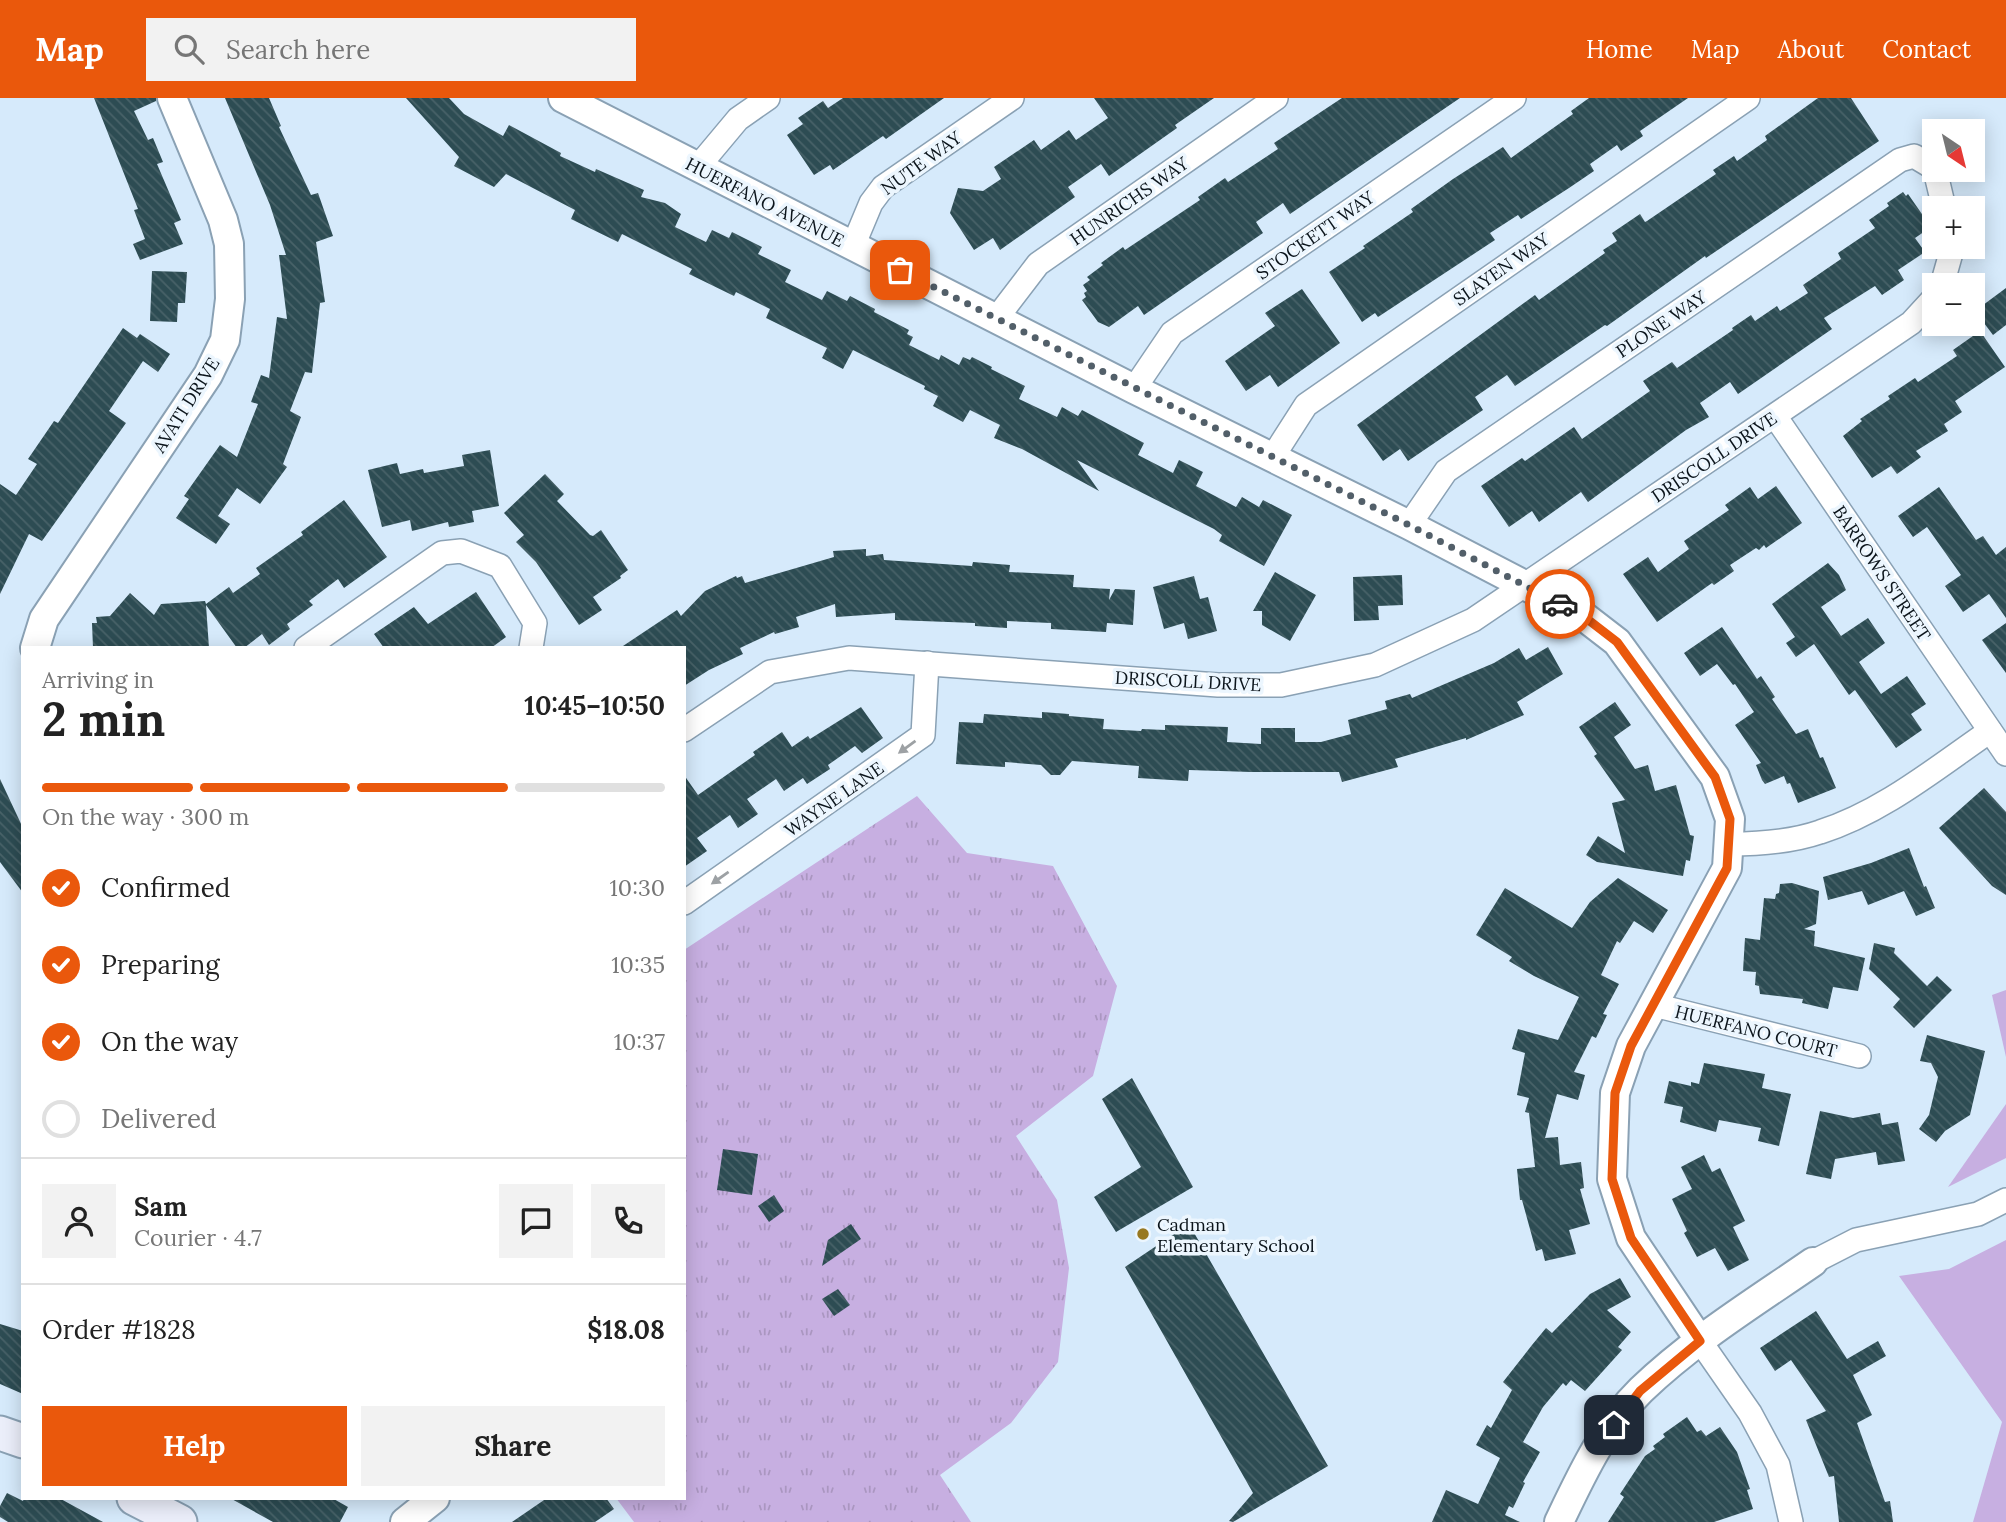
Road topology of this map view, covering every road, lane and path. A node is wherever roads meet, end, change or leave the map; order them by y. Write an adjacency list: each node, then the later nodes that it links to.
1 (172, 98): 18 (street, AVATI DRIVE)
2 (563, 98): 9 (street, HUERFANO AVENUE)
3 (768, 98): 9 (street)
4 (1012, 98): 10 (street, NUTE WAY)
5 (1276, 98): 12 (street, HUNRICHS WAY)
6 (1514, 98): 13 (street, STOCKETT WAY)
7 (1748, 98): 15 (street, SLAYEN WAY)
8 (1922, 161): 16 (street, PLONE WAY)
9 (697, 168): 10 (street, HUERFANO AVENUE)
10 (853, 246): 12 (street, HUERFANO AVENUE)
11 (1922, 311): 14 (street, DRISCOLL DRIVE)
12 (996, 319): 13 (street, HUERFANO AVENUE)
13 (1133, 389): 15 (street, HUERFANO AVENUE)
14 (1775, 416): 17 (street, DRISCOLL DRIVE); 23 (street, BARROWS STREET)
15 (1272, 458): 16 (street, HUERFANO AVENUE)
16 (1409, 525): 17 (street, HUERFANO AVENUE)
17 (1524, 586): 21 (street, DRISCOLL DRIVE); 25 (street, HUERFANO AVENUE)
18 (36, 646)
19 (309, 646): 20 (street)
20 (531, 646)
21 (927, 663): 22 (street, DRISCOLL DRIVE); 26 (street, WAYNE LANE, one-way to 26)
22 (686, 729)
23 (1990, 731): 24 (street, BARROWS STREET); 25 (street)
24 (2006, 754)
25 (1730, 844): 27 (street, HUERFANO AVENUE)
26 (686, 902)
27 (1654, 1005): 28 (street, HUERFANO COURT); 31 (street, HUERFANO AVENUE)
28 (1859, 1056)
29 (2006, 1200): 30 (street)
30 (1813, 1262): 31 (street)
31 (1700, 1341): 38 (street); 39 (street, HUERFANO AVENUE)
32 (0, 1433): 33 (main road)
33 (21, 1440)
34 (138, 1500): 36 (main road)
35 (432, 1500): 37 (street)
36 (180, 1522)
37 (405, 1522)
38 (1559, 1522)
39 (1791, 1522)

